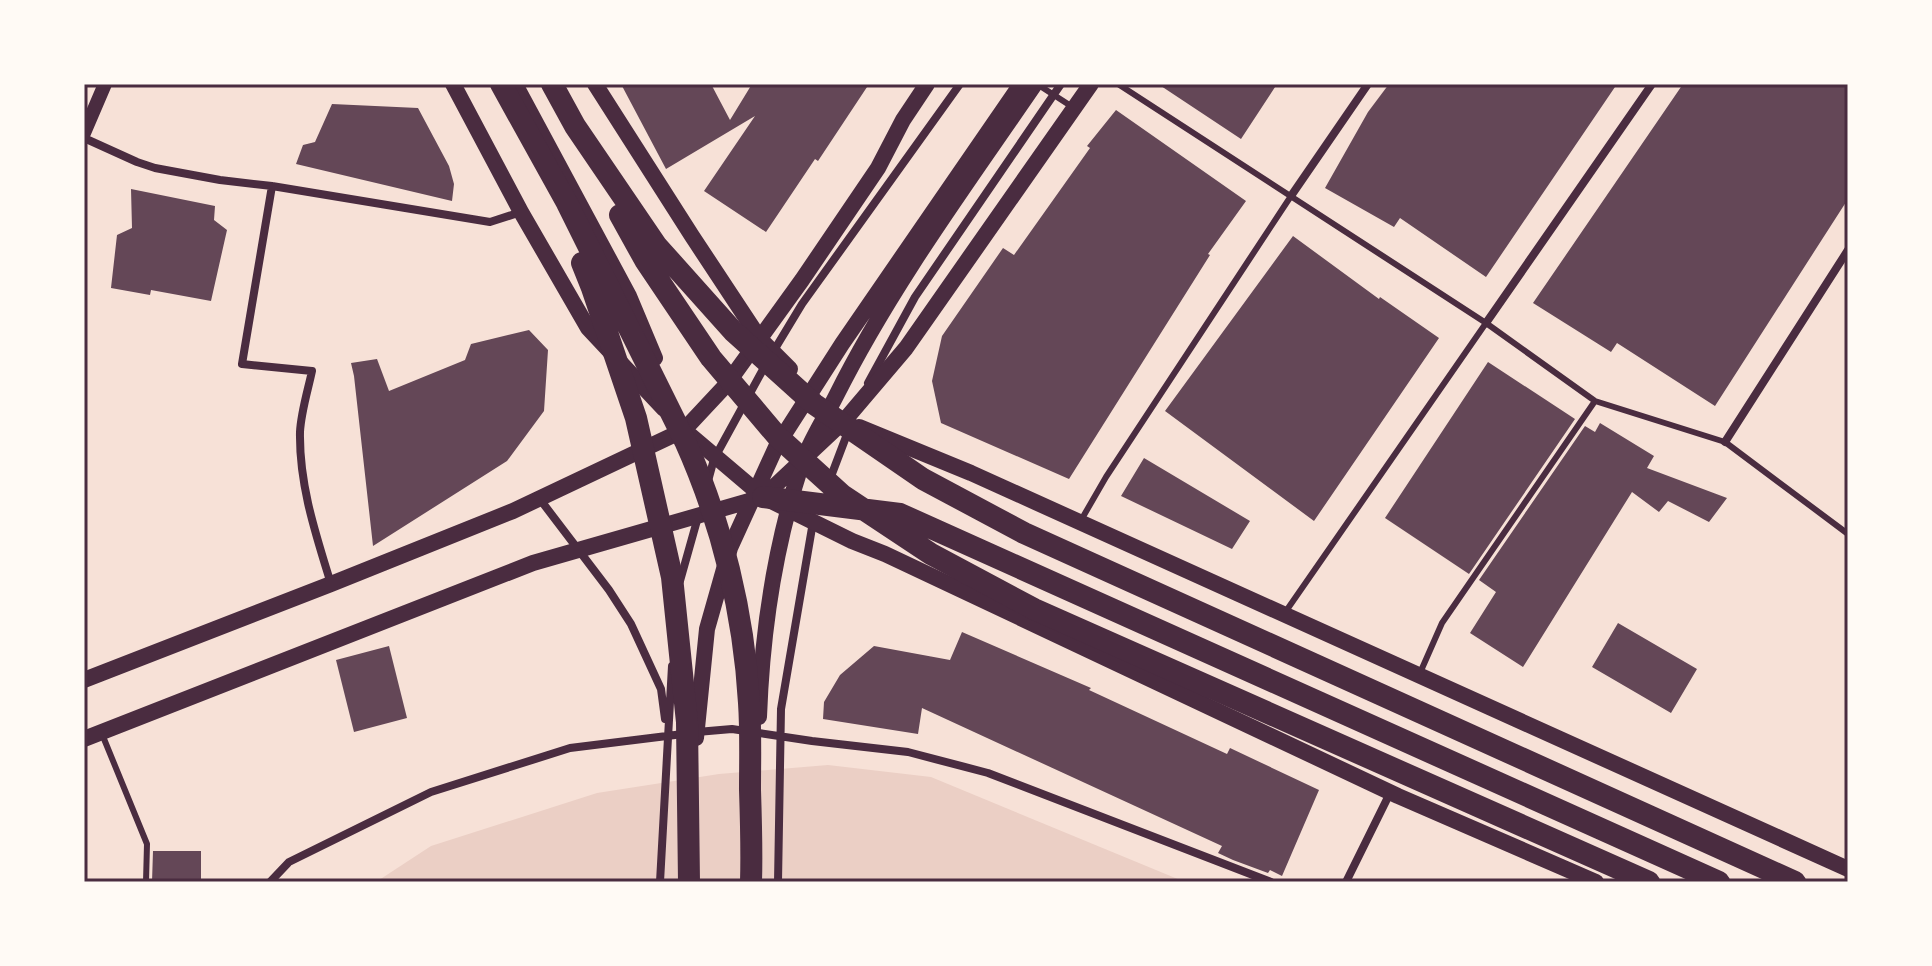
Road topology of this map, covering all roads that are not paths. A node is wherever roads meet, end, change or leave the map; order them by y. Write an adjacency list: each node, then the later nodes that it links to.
1 (105, 84): 17 (street)
2 (453, 84): 20 (main road)
3 (500, 84): 42 (highway); 43 (highway)
4 (515, 84): 26 (main road)
5 (550, 84): 51 (highway); 53 (highway)
6 (595, 84): 23 (main road)
7 (927, 84): 23 (main road)
8 (960, 84): 46 (street)
9 (1021, 84): 42 (main road)
10 (1036, 84): 16 (lane); 43 (main road)
11 (1061, 84): 47 (street)
12 (1091, 84): 16 (main road)
13 (1118, 84): 19 (lane)
14 (1368, 84): 19 (street)
15 (1652, 84): 22 (street)
16 (1074, 108): 25 (main road)
17 (84, 136): 18 (street)
18 (272, 186): 20 (street); 33 (street)
19 (1291, 196): 22 (lane); 30 (lane)
20 (521, 212): 26 (main road)
21 (1848, 250): 27 (street)
22 (1486, 323): 24 (lane); 34 (lane)
23 (760, 339): 25 (main road); 26 (main road)
24 (1595, 401): 27 (lane); 35 (lane)
25 (844, 421): 28 (main road); 30 (main road)
26 (684, 430): 28 (main road); 29 (main road)
27 (1725, 442): 31 (lane)
28 (763, 497): 32 (main road); 40 (main road); 52 (highway)
29 (539, 498): 32 (street); 33 (main road)
30 (1080, 522): 34 (main road)
31 (1848, 534)
32 (579, 551): 37 (main road); 38 (street)
33 (331, 584): 36 (main road)
34 (1284, 614): 35 (main road)
35 (1419, 675): 41 (main road)
36 (84, 680)
37 (102, 732): 39 (main road); 44 (lane)
38 (667, 735): 45 (street); 48 (street)
39 (84, 739)
40 (1391, 792): 49 (street); 50 (main road)
41 (1848, 869)
42 (689, 876)
43 (751, 880)
44 (146, 882)
45 (270, 882)
46 (660, 882)
47 (778, 882)
48 (1271, 882)
49 (1346, 882)
50 (1596, 882)
51 (1649, 882)
52 (1719, 882)
53 (1795, 882)

